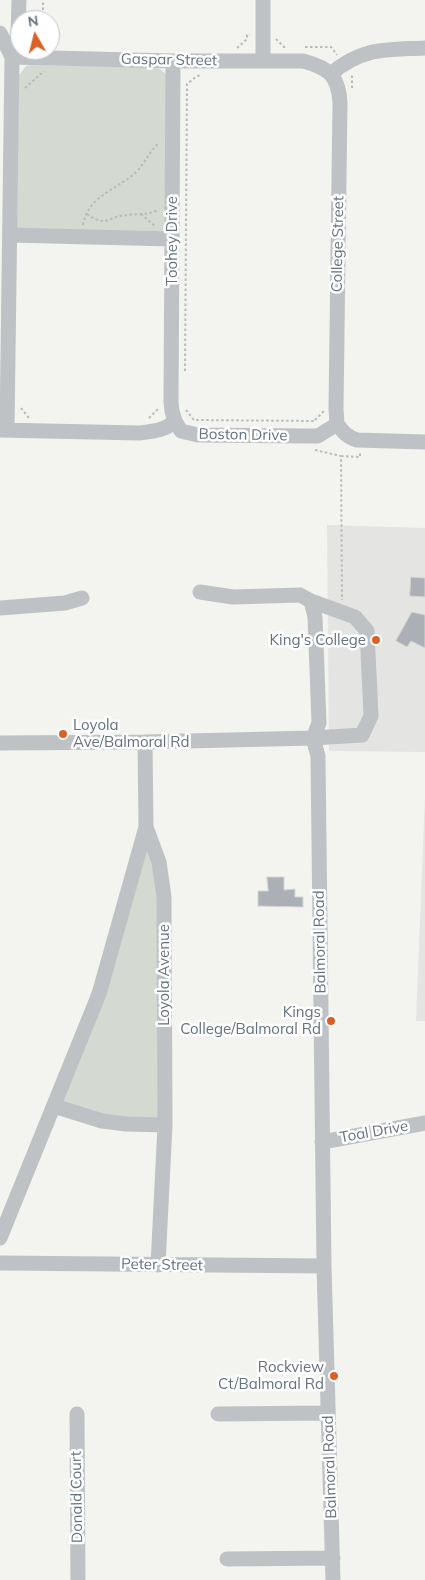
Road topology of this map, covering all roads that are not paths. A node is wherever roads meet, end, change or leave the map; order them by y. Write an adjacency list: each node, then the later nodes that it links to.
1 (262, 0): 10 (street)
2 (0, 33): 5 (street)
3 (0, 45): 6 (street)
4 (425, 48): 11 (street)
5 (10, 53)
6 (10, 55)
7 (60, 58): 9 (street, Gaspar Street)
8 (12, 60): 12 (street)
9 (173, 61): 10 (street, Gaspar Street); 13 (street, Toohey Drive)
10 (263, 61): 11 (street, Gaspar Street)
11 (328, 71): 15 (street, College Street)
12 (10, 235): 13 (street); 16 (street)
13 (172, 239): 14 (street, Toohey Drive)
14 (175, 421): 15 (street, Boston Drive); 16 (street)
15 (337, 424): 17 (street)
16 (4, 430)
17 (425, 442)
18 (200, 592): 20 (street)
19 (82, 598): 21 (street)
20 (311, 601): 22 (street); 22 (street)
21 (0, 608)
22 (313, 738): 23 (street); 29 (street, Balmoral Road)
23 (145, 742): 24 (street); 25 (street, Loyola Avenue)
24 (0, 743)
25 (146, 827): 26 (street, Loyola Avenue); 28 (street, Loyola Avenue)
26 (54, 1106): 28 (street); 30 (street, Loyola Avenue)
27 (425, 1123): 29 (street, Toal Drive)
28 (165, 1125): 32 (street, Loyola Avenue)
29 (322, 1142): 33 (street, Balmoral Road)
30 (0, 1238)
31 (0, 1263): 32 (street, Peter Street)
32 (158, 1265): 33 (street, Peter Street)
33 (324, 1266): 34 (street, Balmoral Road)
34 (328, 1413): 36 (street); 37 (street, Balmoral Road)
35 (77, 1414): 39 (street, Donald Court)
36 (218, 1414)
37 (333, 1558): 38 (street); 40 (street, Balmoral Road)
38 (227, 1559)
39 (78, 1580)
40 (333, 1580)

